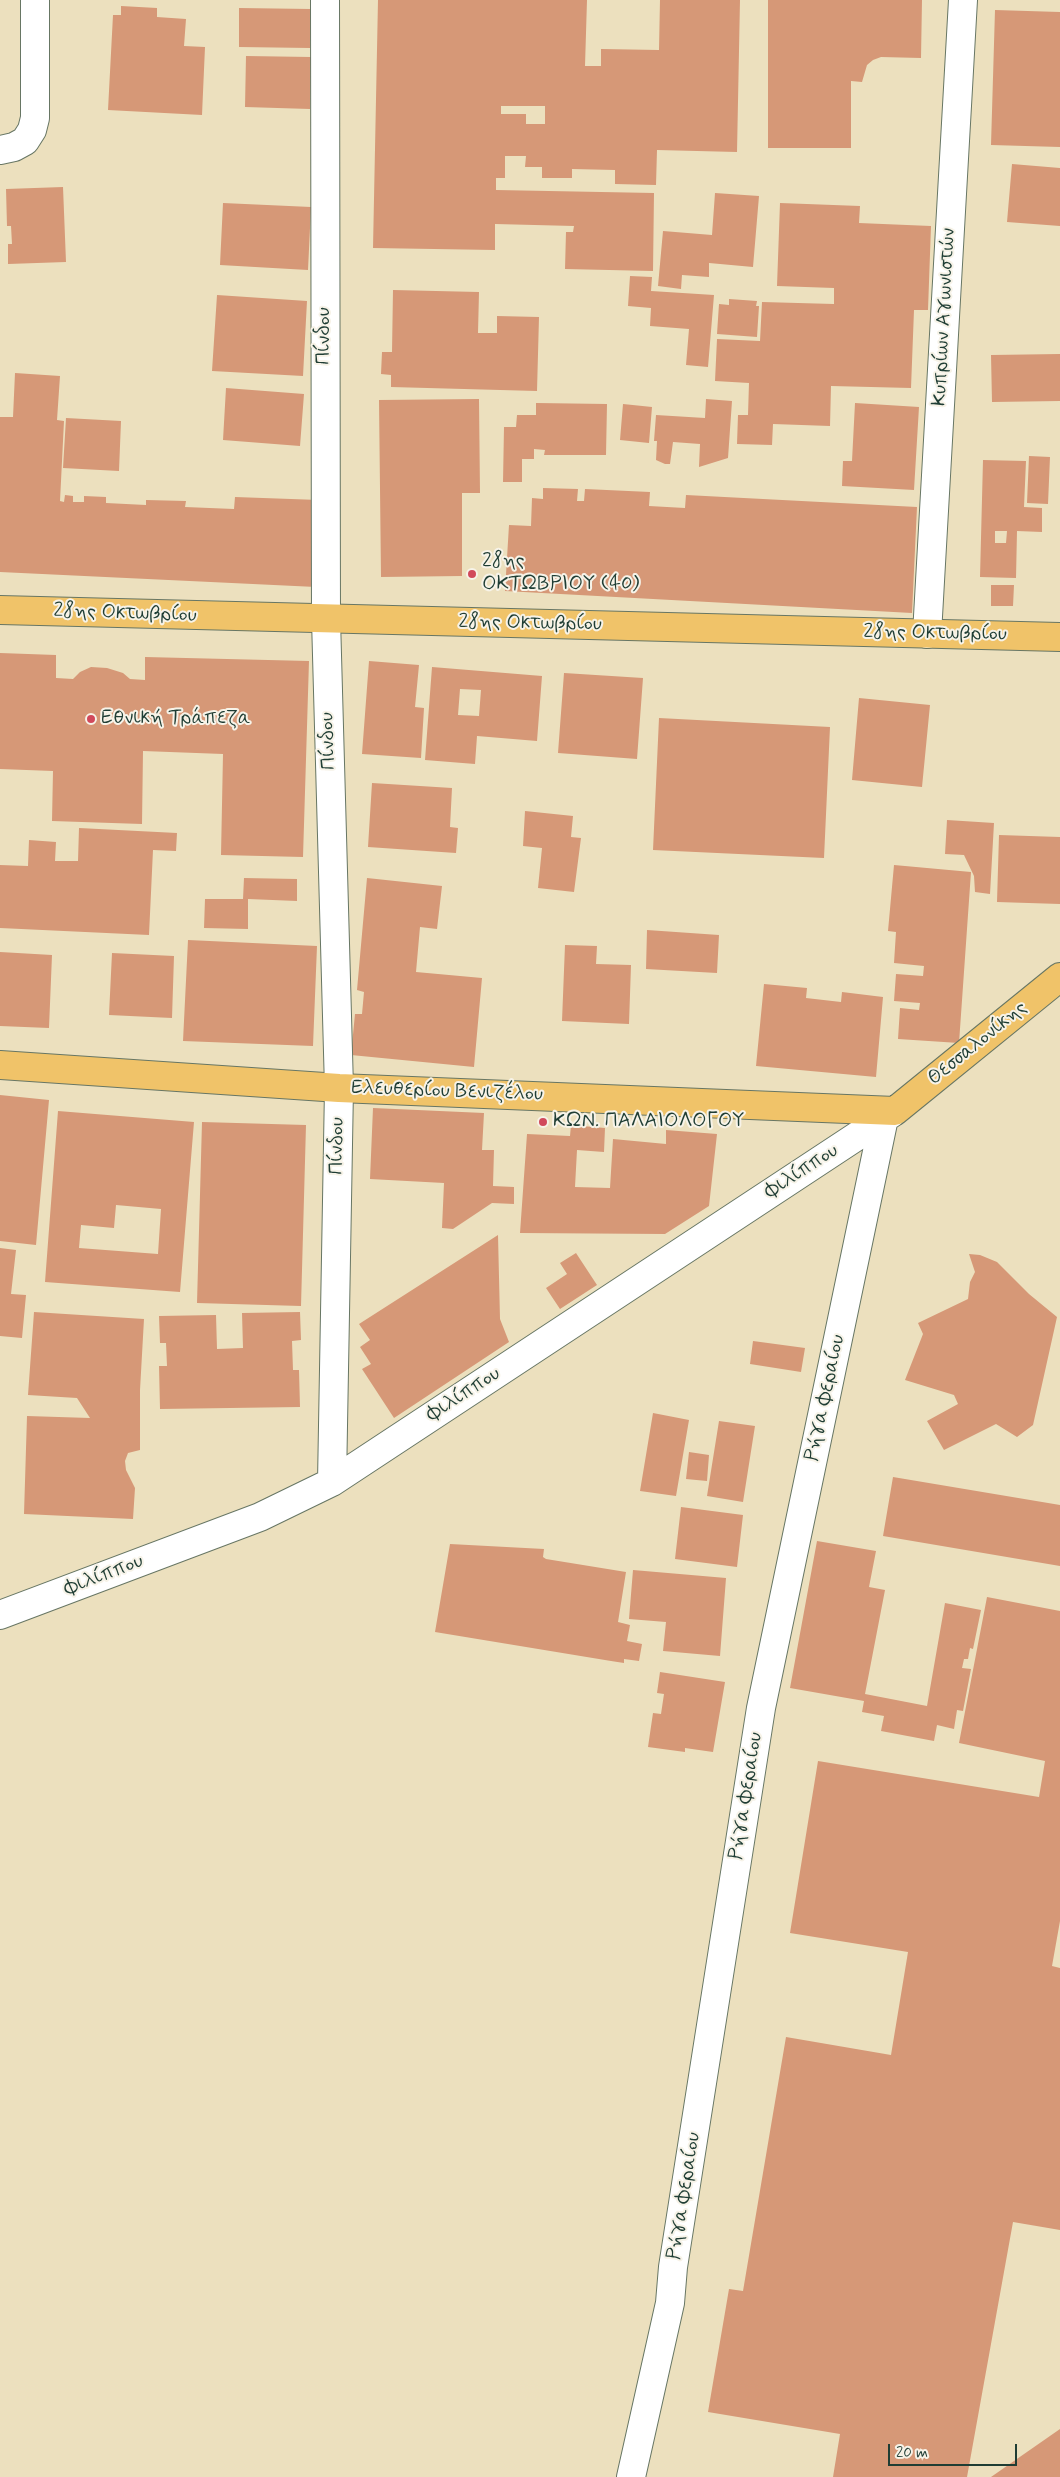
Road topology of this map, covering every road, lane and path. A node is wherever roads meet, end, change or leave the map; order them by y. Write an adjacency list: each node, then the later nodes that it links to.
1 (35, 0): 4 (street)
2 (325, 0): 6 (street, Πίνδου)
3 (963, 0): 7 (street, Κυπρίων Αγωνιστών)
4 (0, 150)
5 (0, 610): 6 (main road, 28ης Οκτωβρίου)
6 (326, 619): 7 (main road, 28ης Οκτωβρίου); 11 (street, Πίνδου)
7 (927, 634): 8 (main road, 28ης Οκτωβρίου)
8 (1060, 637)
9 (1060, 977): 12 (main road, Θεσσαλονίκης)
10 (0, 1065): 11 (main road, Ελευθερίου Βενιζέλου)
11 (339, 1088): 12 (main road, Ελευθερίου Βενιζέλου); 13 (street, Πίνδου)
12 (890, 1114): 13 (street, Φιλίππου); 15 (street, Ρήγα Φεραίου)
13 (332, 1482): 14 (street, Φιλίππου)
14 (0, 1615)
15 (631, 2477)

